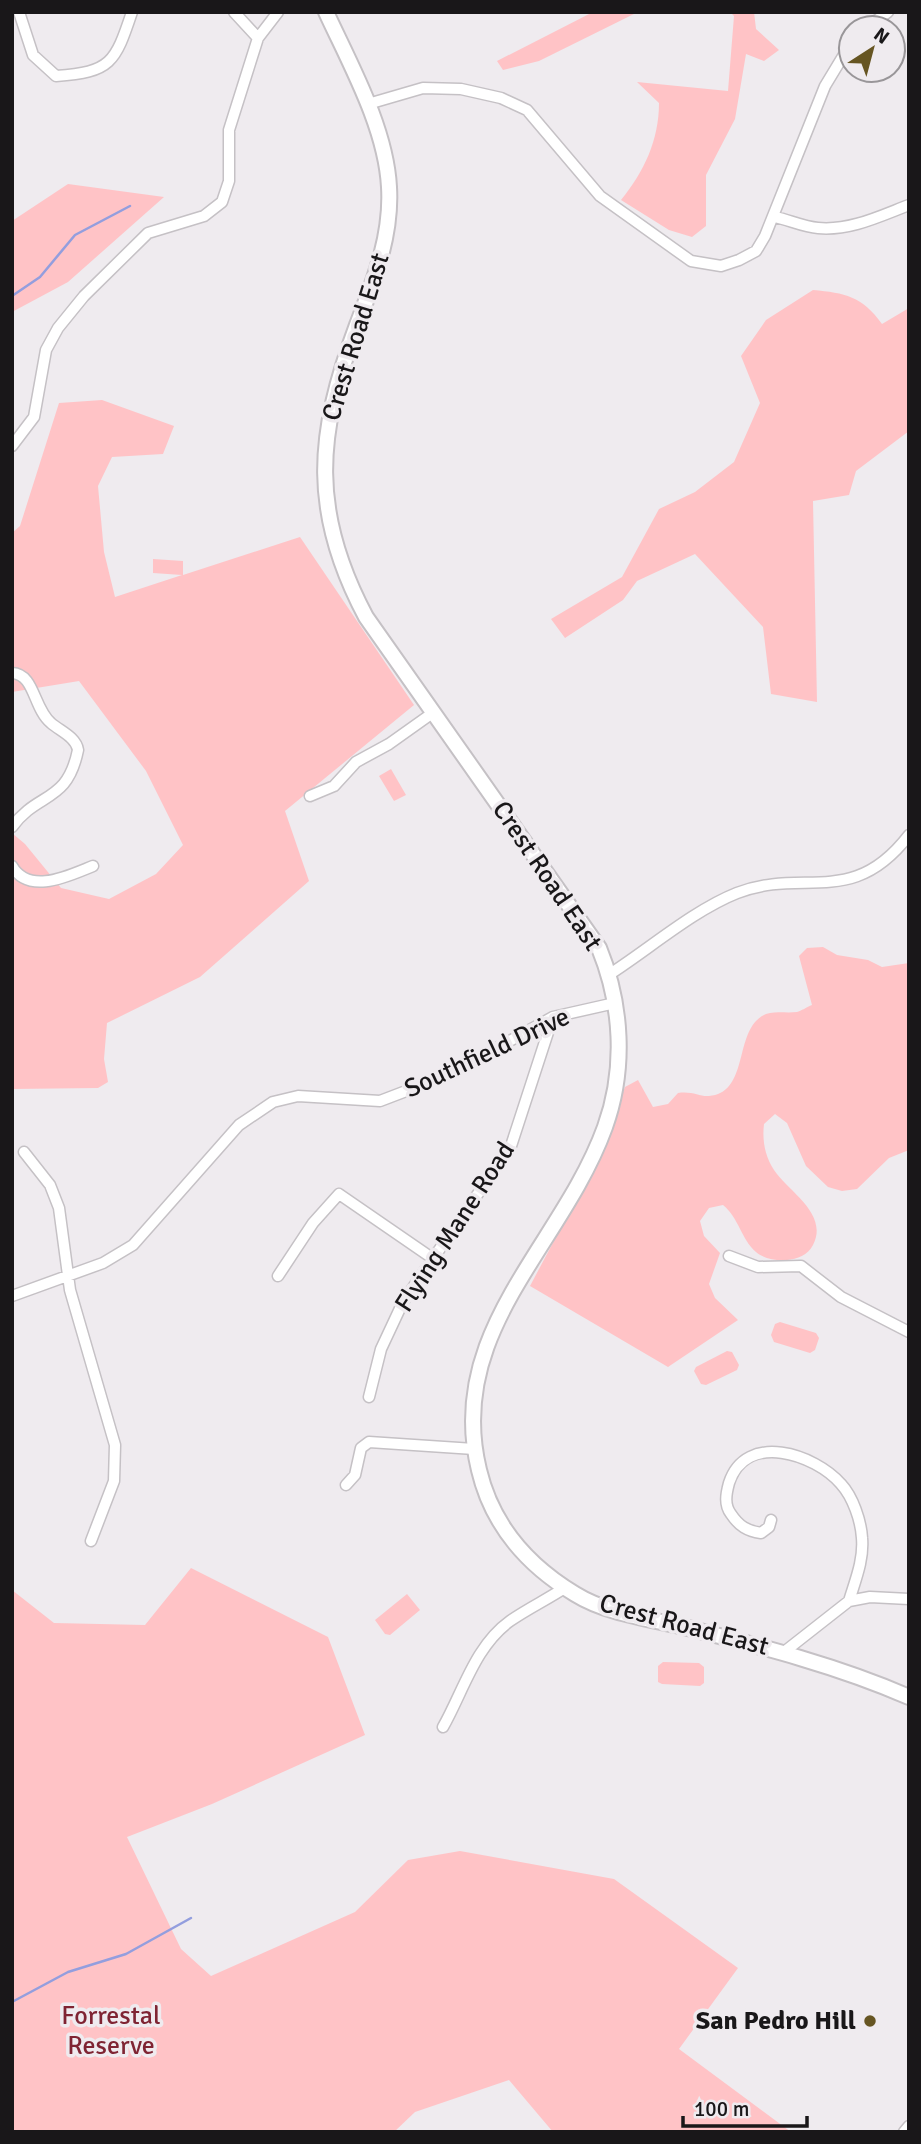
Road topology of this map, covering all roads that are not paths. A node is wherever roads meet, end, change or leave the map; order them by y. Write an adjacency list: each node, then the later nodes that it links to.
1 (19, 12): 2 (street)
2 (132, 12)
3 (234, 12): 6 (street)
4 (278, 12): 6 (street)
5 (326, 12): 8 (street, Crest Road East)
6 (258, 37): 11 (street)
7 (837, 66): 10 (street)
8 (368, 104): 10 (street); 13 (street, Crest Road East)
9 (909, 205): 10 (street)
10 (775, 217)
11 (12, 446)
12 (12, 673): 15 (street)
13 (433, 712): 14 (street); 19 (street, Crest Road East)
14 (310, 796)
15 (12, 827)
16 (909, 835): 19 (street)
17 (12, 866): 18 (street)
18 (93, 866)
19 (610, 974): 20 (street, Crest Road East)
20 (615, 1003): 21 (street, Southfield Drive); 30 (street, Crest Road East)
21 (553, 1017): 24 (street, Flying Mane Road); 25 (street, Southfield Drive)
22 (24, 1152): 25 (street)
23 (729, 1256): 28 (street)
24 (432, 1258): 26 (street); 29 (street, Flying Mane Road)
25 (68, 1276): 27 (street, Southfield Drive); 33 (street)
26 (278, 1276)
27 (12, 1296)
28 (909, 1332)
29 (369, 1396)
30 (474, 1449): 31 (street); 34 (street, Crest Road East)
31 (346, 1485)
32 (771, 1520): 36 (street)
33 (91, 1541)
34 (566, 1587): 37 (street, Crest Road East); 39 (street)
35 (909, 1599): 36 (street)
36 (849, 1601): 37 (street)
37 (784, 1652): 38 (street, Crest Road East)
38 (909, 1698)
39 (443, 1727)
40 (909, 2126): 41 (street)
41 (904, 2132)

